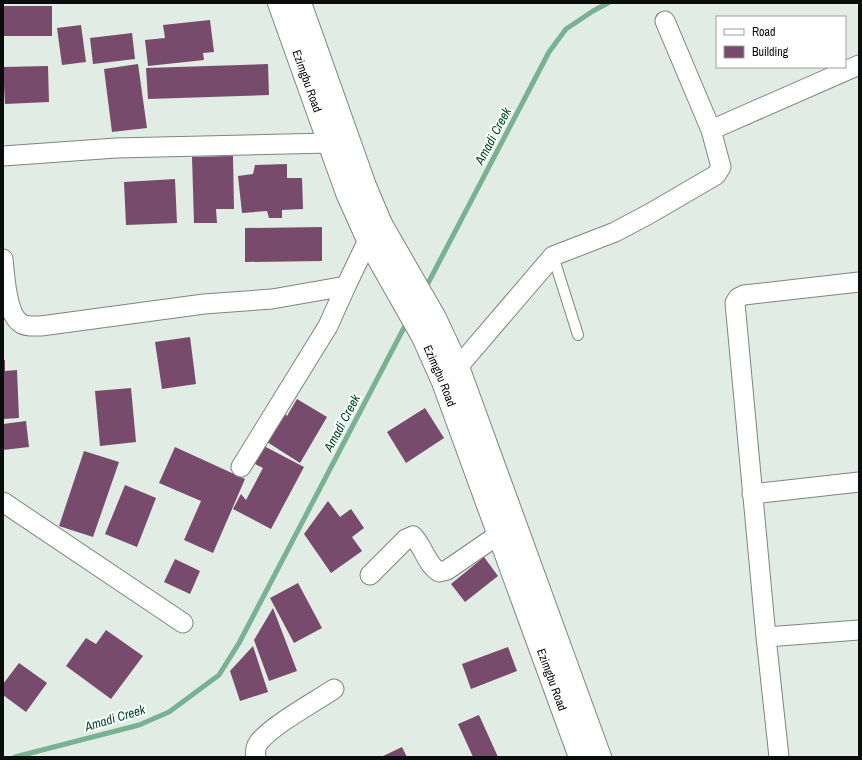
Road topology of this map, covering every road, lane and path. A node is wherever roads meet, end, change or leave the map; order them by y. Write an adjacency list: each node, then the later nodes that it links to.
1 (279, 3): 6 (main road, Ezimgbu Road)
2 (300, 3): 11 (main road, Ezimgbu Road)
3 (665, 21): 5 (street)
4 (859, 66): 5 (street)
5 (711, 130): 9 (street)
6 (330, 143): 7 (street); 8 (main road, Ezimgbu Road)
7 (3, 156)
8 (368, 240): 11 (main road, Ezimgbu Road); 13 (street)
9 (553, 256): 14 (lane); 15 (street)
10 (3, 259): 13 (street)
11 (397, 273): 15 (main road, Ezimgbu Road); 20 (main road, Ezimgbu Road)
12 (859, 282): 18 (street)
13 (346, 286): 16 (street)
14 (578, 335)
15 (458, 367): 26 (main road, Ezimgbu Road)
16 (241, 467)
17 (859, 482): 18 (street)
18 (752, 494): 24 (street)
19 (3, 502): 22 (street)
20 (498, 535): 21 (street); 26 (main road, Ezimgbu Road)
21 (370, 575)
22 (183, 623)
23 (859, 630): 24 (street)
24 (766, 637): 28 (street)
25 (334, 689): 27 (street)
26 (587, 754)
27 (256, 757)
28 (779, 757)

